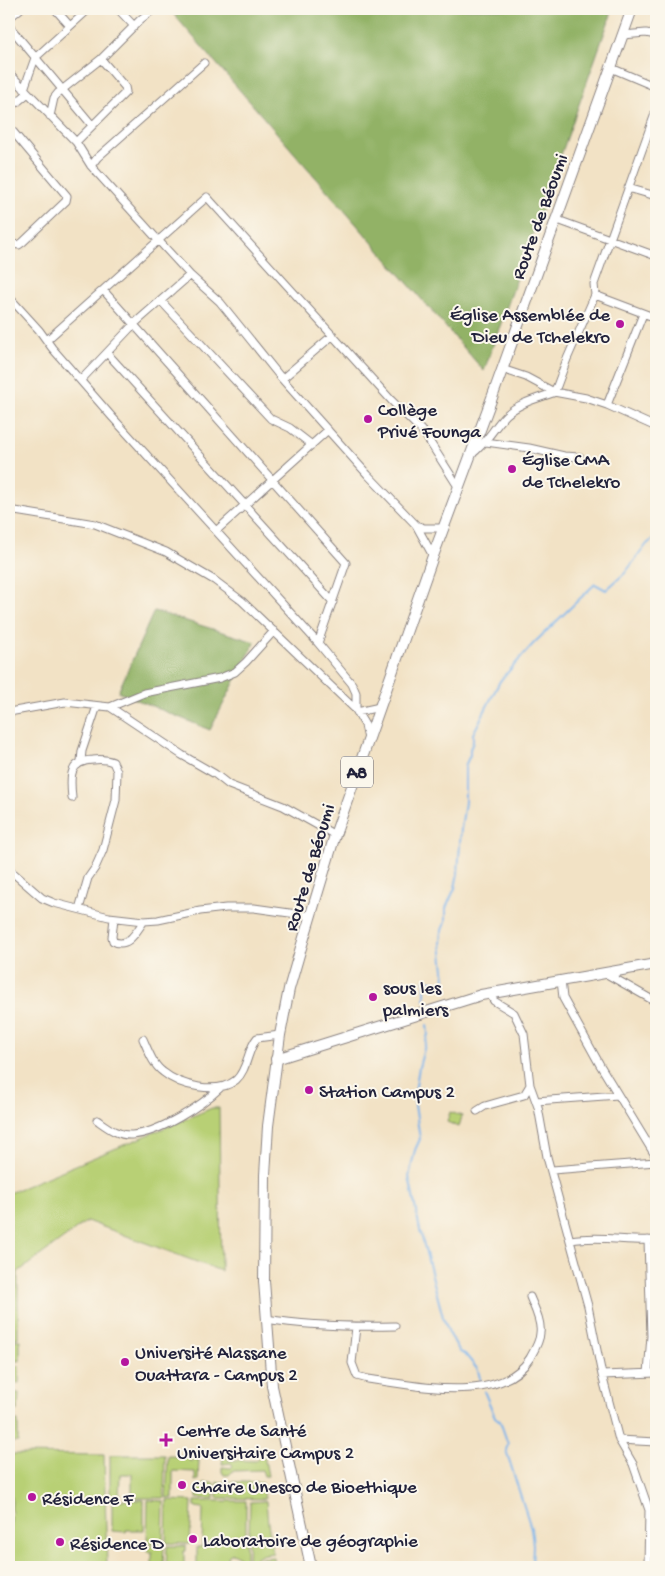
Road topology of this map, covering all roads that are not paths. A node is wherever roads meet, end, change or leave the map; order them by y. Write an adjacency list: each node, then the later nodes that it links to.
1 (20, 9): 7 (street)
2 (54, 9): 9 (street)
3 (89, 9): 9 (street)
4 (118, 9): 10 (street)
5 (154, 9): 10 (street)
6 (632, 9): 11 (main road, Route de Béoumi / A8)
7 (9, 18)
8 (9, 26): 13 (street)
9 (70, 26): 13 (street)
10 (134, 26): 14 (street)
11 (623, 35): 12 (street); 16 (main road, Route de Béoumi / A8)
12 (656, 35)
13 (35, 58): 19 (street); 20 (street)
14 (101, 59): 19 (street); 24 (street)
15 (204, 63): 27 (street)
16 (611, 68): 18 (street); 30 (main road, Route de Béoumi / A8)
17 (9, 73): 20 (street)
18 (656, 87)
19 (64, 89): 23 (street); 24 (street)
20 (26, 91): 21 (street); 23 (street)
21 (9, 109)
22 (656, 111): 28 (street)
23 (50, 116): 26 (street)
24 (92, 125): 26 (street)
25 (9, 127): 31 (street)
26 (76, 142): 27 (street)
27 (91, 166): 32 (street)
28 (628, 188): 29 (street); 33 (street)
29 (656, 196)
30 (555, 219): 33 (street); 46 (main road, Route de Béoumi / A8)
31 (9, 239)
32 (158, 240): 35 (street); 36 (street); 43 (street)
33 (609, 240): 34 (street); 37 (street)
34 (656, 256)
35 (190, 275): 39 (street); 47 (street)
36 (104, 291): 42 (street); 44 (street)
37 (595, 294): 40 (street); 49 (street)
38 (9, 297): 44 (street)
39 (160, 301): 42 (street); 54 (street)
40 (643, 314): 41 (street); 50 (street)
41 (656, 318)
42 (134, 324): 45 (street); 57 (street)
43 (332, 335): 47 (street); 58 (street)
44 (47, 340): 48 (street)
45 (107, 353): 48 (street); 59 (street)
46 (502, 369): 49 (street); 55 (main road, Route de Béoumi / A8)
47 (282, 379): 52 (street)
48 (81, 380): 63 (street)
49 (554, 392): 50 (street); 53 (street)
50 (607, 405): 51 (street)
51 (656, 426)
52 (328, 430): 54 (street); 61 (street)
53 (486, 442): 55 (street); 56 (street)
54 (312, 445): 57 (street)
55 (471, 455): 58 (main road, Route de Béoumi / A8)
56 (580, 457)
57 (272, 480): 59 (street); 65 (street)
58 (458, 488): 62 (main road, Route de Béoumi / A8)
59 (245, 506): 63 (street); 65 (street)
60 (9, 510): 66 (street)
61 (416, 525): 62 (street); 64 (street)
62 (443, 528): 64 (main road, Route de Béoumi / A8)
63 (216, 531): 67 (street)
64 (433, 556): 70 (main road, Route de Béoumi / A8)
65 (333, 602): 67 (street)
66 (274, 631): 69 (street); 71 (street)
67 (318, 643): 71 (street)
68 (97, 706): 69 (street); 72 (street); 74 (street)
69 (110, 707): 76 (street)
70 (380, 707): 71 (street); 73 (main road, Route de Béoumi / A8)
71 (356, 711): 73 (street)
72 (9, 712)
73 (368, 739): 76 (main road, Route de Béoumi / A8)
74 (81, 761): 75 (street); 78 (street)
75 (72, 798)
76 (335, 835): 79 (main road, Route de Béoumi / A8)
77 (9, 868): 78 (street)
78 (79, 909): 80 (street)
79 (311, 916): 81 (street); 87 (main road, Route de Béoumi / A8)
80 (114, 918): 81 (street); 81 (street)
81 (144, 921)
82 (656, 964): 83 (main road)
83 (605, 973): 84 (main road); 86 (street)
84 (561, 980): 85 (main road); 92 (street)
85 (489, 993): 89 (main road); 90 (street)
86 (656, 1002)
87 (280, 1034): 89 (main road, Route de Béoumi / A8); 91 (street)
88 (143, 1039): 91 (street)
89 (276, 1059): 102 (main road, Route de Béoumi / A8)
90 (530, 1085): 93 (street); 94 (street)
91 (220, 1088): 95 (street)
92 (618, 1095): 93 (street); 96 (street)
93 (536, 1101): 98 (street)
94 (477, 1111)
95 (97, 1120)
96 (656, 1157)
97 (656, 1162): 98 (street)
98 (552, 1170): 99 (street)
99 (570, 1240): 100 (street); 107 (street)
100 (652, 1240): 105 (street)
101 (530, 1296): 103 (street)
102 (266, 1318): 103 (street); 110 (main road, Route de Béoumi / A8)
103 (356, 1326): 104 (street)
104 (395, 1326)
105 (648, 1373): 106 (street); 107 (street)
106 (656, 1374)
107 (602, 1375): 108 (street)
108 (619, 1440): 109 (street); 111 (street)
109 (656, 1442)
110 (311, 1567)
111 (648, 1567)

